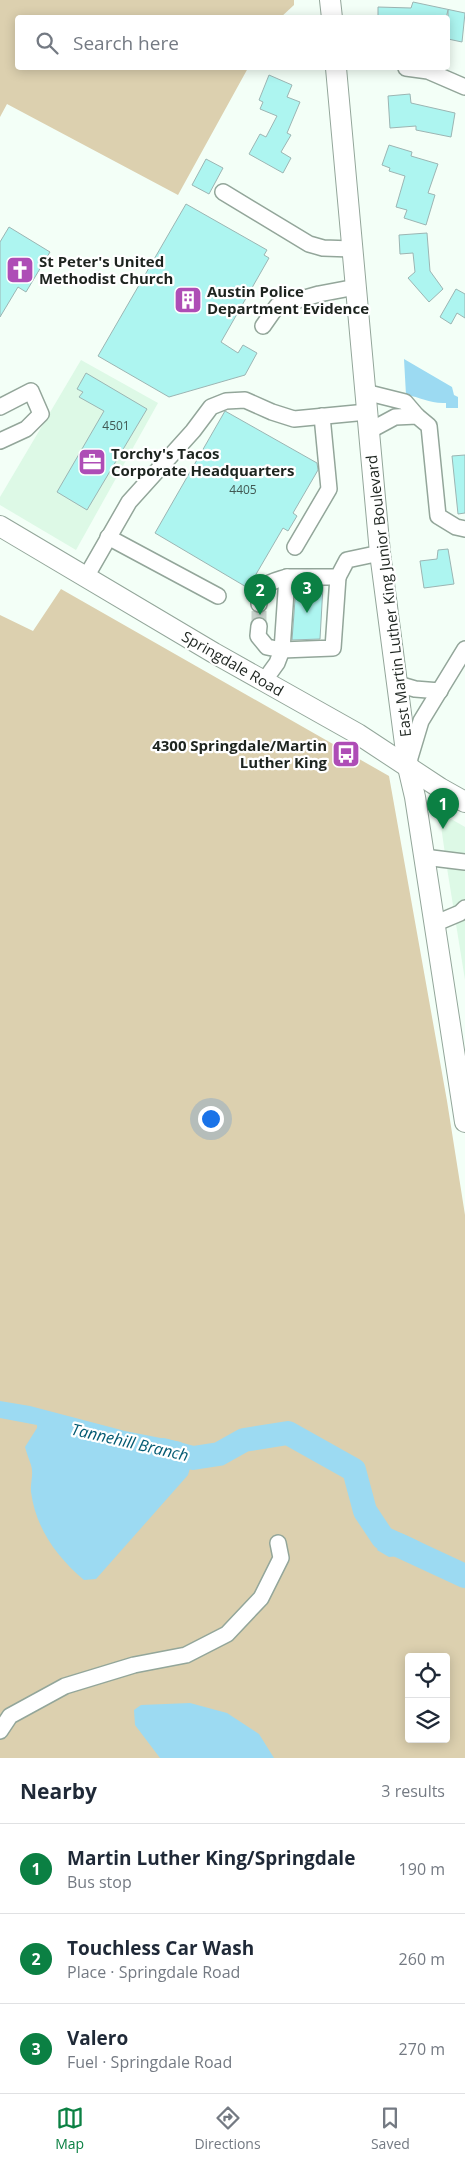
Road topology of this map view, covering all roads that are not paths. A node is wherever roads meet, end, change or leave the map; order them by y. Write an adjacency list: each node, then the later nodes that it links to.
1 (330, 0): 2 (main road)
2 (332, 15)
3 (336, 70): 7 (main road, East Martin Luther King Junior Boulevard)
4 (421, 70): 5 (street)
5 (465, 87)
6 (223, 192): 7 (street)
7 (352, 249): 8 (main road, East Martin Luther King Junior Boulevard)
8 (356, 287): 9 (street); 11 (main road, East Martin Luther King Junior Boulevard)
9 (263, 326)
10 (0, 407): 14 (street)
11 (367, 412): 12 (street); 13 (street); 13 (street); 19 (main road, East Martin Luther King Junior Boulevard)
12 (322, 416): 17 (street); 18 (street)
13 (417, 416): 16 (street)
14 (0, 441)
15 (0, 526): 20 (main road, Springdale Road)
16 (465, 529)
17 (108, 537): 20 (street); 23 (street)
18 (295, 548)
19 (380, 553): 22 (street); 30 (main road, East Martin Luther King Junior Boulevard)
20 (86, 577): 29 (main road, Springdale Road)
21 (287, 577): 22 (street); 24 (street); 27 (street)
22 (338, 577): 27 (street)
23 (218, 596)
24 (260, 604)
25 (259, 626): 27 (street)
26 (465, 649): 28 (street)
27 (282, 650): 29 (street)
28 (460, 670): 31 (street)
29 (264, 681): 32 (main road, Springdale Road)
30 (398, 684): 31 (street); 32 (main road, East Martin Luther King Junior Boulevard)
31 (440, 691): 32 (street)
32 (408, 767): 33 (main road, Springdale Road); 34 (main road, East Martin Luther King Junior Boulevard)
33 (465, 802)
34 (424, 857): 35 (street); 37 (main road, East Martin Luther King Junior Boulevard)
35 (465, 862)
36 (463, 913): 37 (street)
37 (434, 924): 38 (main road, East Martin Luther King Junior Boulevard)
38 (458, 1036): 39 (main road, East Martin Luther King Junior Boulevard)
39 (464, 1114)
40 (278, 1542): 41 (street)
41 (0, 1731)

